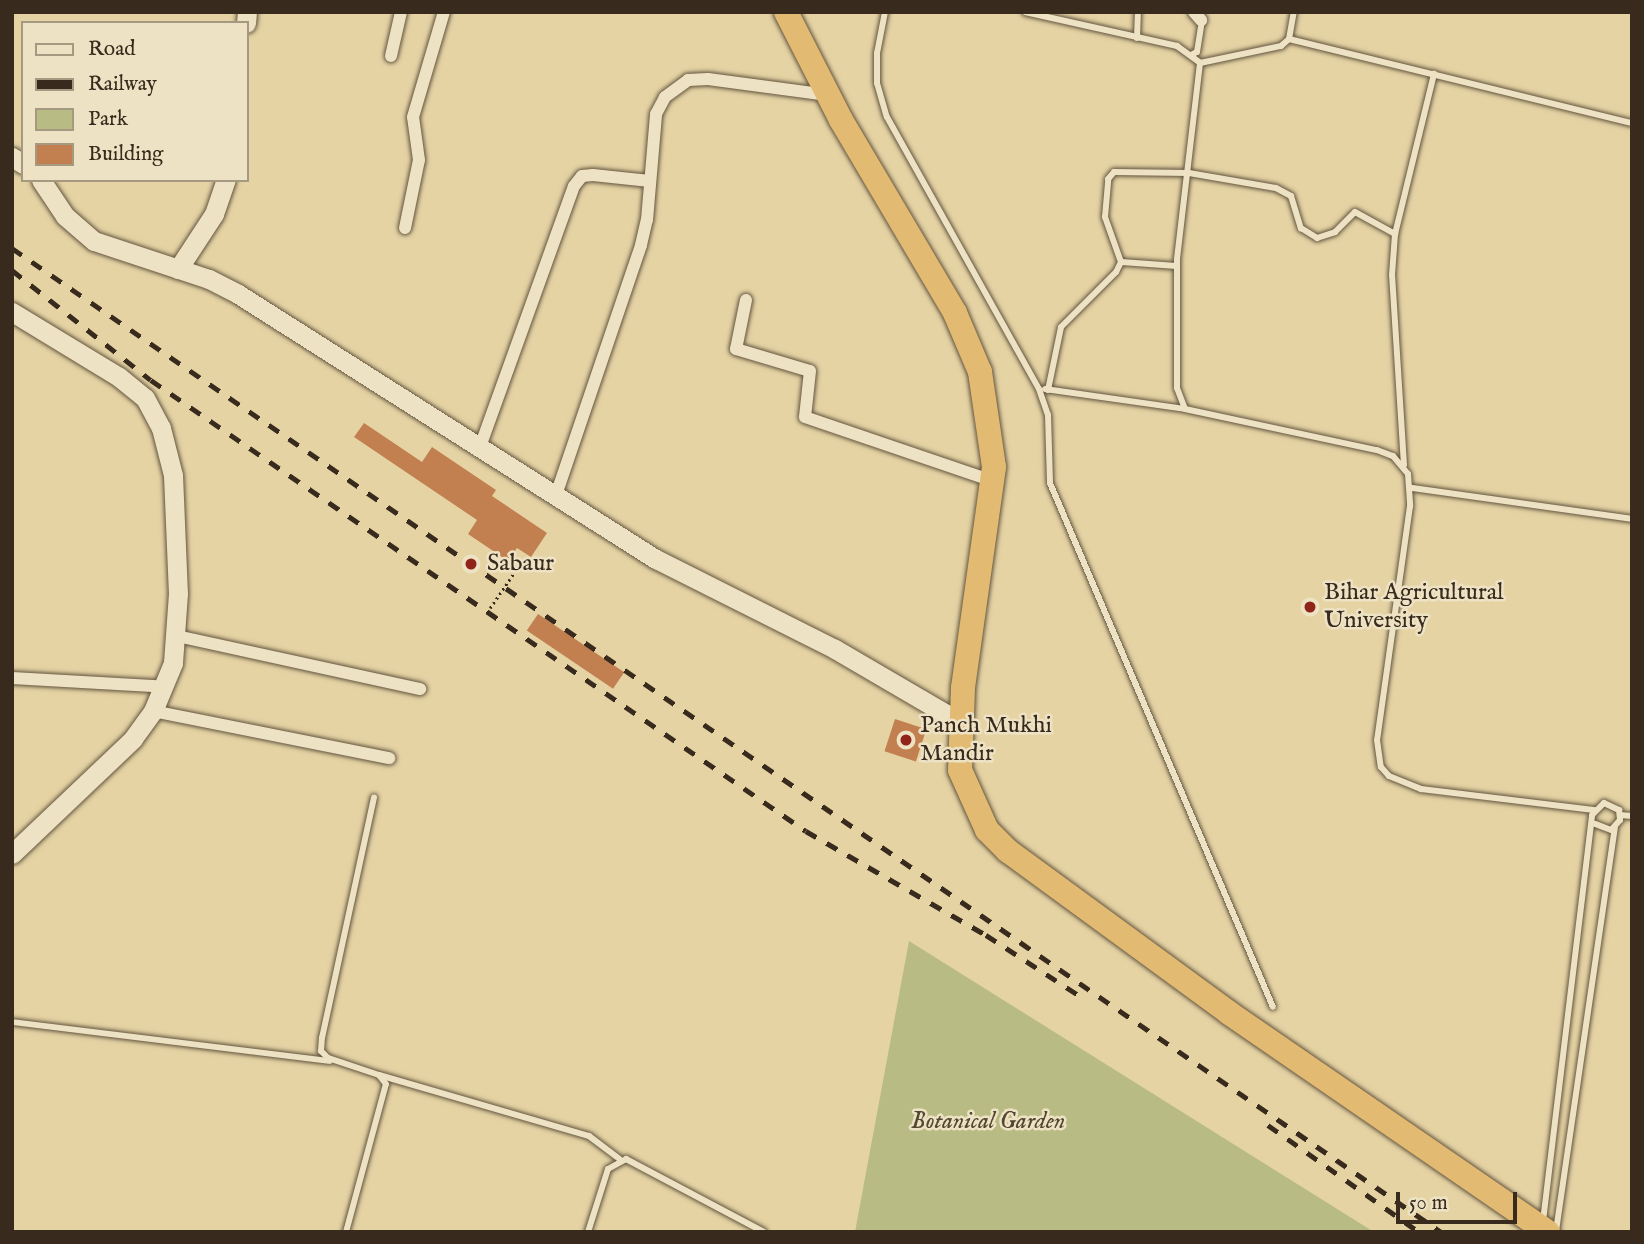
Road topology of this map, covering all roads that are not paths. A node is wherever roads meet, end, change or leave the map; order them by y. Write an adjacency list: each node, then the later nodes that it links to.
1 (401, 12): 12 (street)
2 (443, 12): 21 (street)
3 (786, 12): 15 (highway)
4 (885, 12): 28 (lane)
5 (1025, 12): 9 (lane)
6 (1138, 12): 9 (lane)
7 (1294, 12): 10 (lane)
8 (1198, 16): 11 (lane)
9 (1136, 38): 11 (lane)
10 (1289, 39): 13 (lane); 14 (lane)
11 (1193, 54): 13 (lane)
12 (391, 56)
13 (1200, 63): 17 (lane)
14 (1434, 74): 16 (lane); 22 (lane)
15 (828, 95): 18 (street); 33 (highway)
16 (1632, 123)
17 (1189, 173): 22 (lane); 23 (lane); 24 (lane)
18 (650, 181): 31 (street); 35 (street)
19 (42, 182): 25 (street)
20 (225, 182): 25 (street)
21 (405, 228)
22 (1395, 234): 32 (lane)
23 (1121, 262): 24 (lane); 29 (lane)
24 (1177, 267): 30 (lane)
25 (178, 269): 31 (street)
26 (746, 300): 33 (street)
27 (12, 312): 37 (street)
28 (1039, 388): 29 (lane); 51 (lane)
29 (1048, 390): 30 (lane)
30 (1185, 408): 32 (lane)
31 (480, 447): 35 (street)
32 (1404, 465): 34 (lane)
33 (993, 481): 42 (highway)
34 (1412, 488): 36 (lane); 45 (lane)
35 (556, 495): 42 (street)
36 (1632, 519)
37 (177, 636): 39 (street); 40 (street)
38 (12, 678): 39 (street)
39 (166, 687): 41 (street)
40 (420, 689)
41 (153, 711): 43 (street); 50 (street)
42 (960, 722): 56 (highway)
43 (389, 758)
44 (374, 798): 53 (lane)
45 (1594, 810): 46 (lane); 48 (lane)
46 (1620, 815): 47 (lane); 49 (lane)
47 (1632, 816)
48 (1595, 824): 49 (lane); 56 (lane)
49 (1615, 827): 56 (lane)
50 (12, 854)
51 (1273, 1007)
52 (12, 1022): 53 (lane)
53 (335, 1061): 54 (lane)
54 (379, 1075): 55 (lane); 57 (lane)
55 (619, 1160): 58 (lane); 59 (lane)
56 (1549, 1230)
57 (346, 1232)
58 (588, 1232)
59 (764, 1232)

